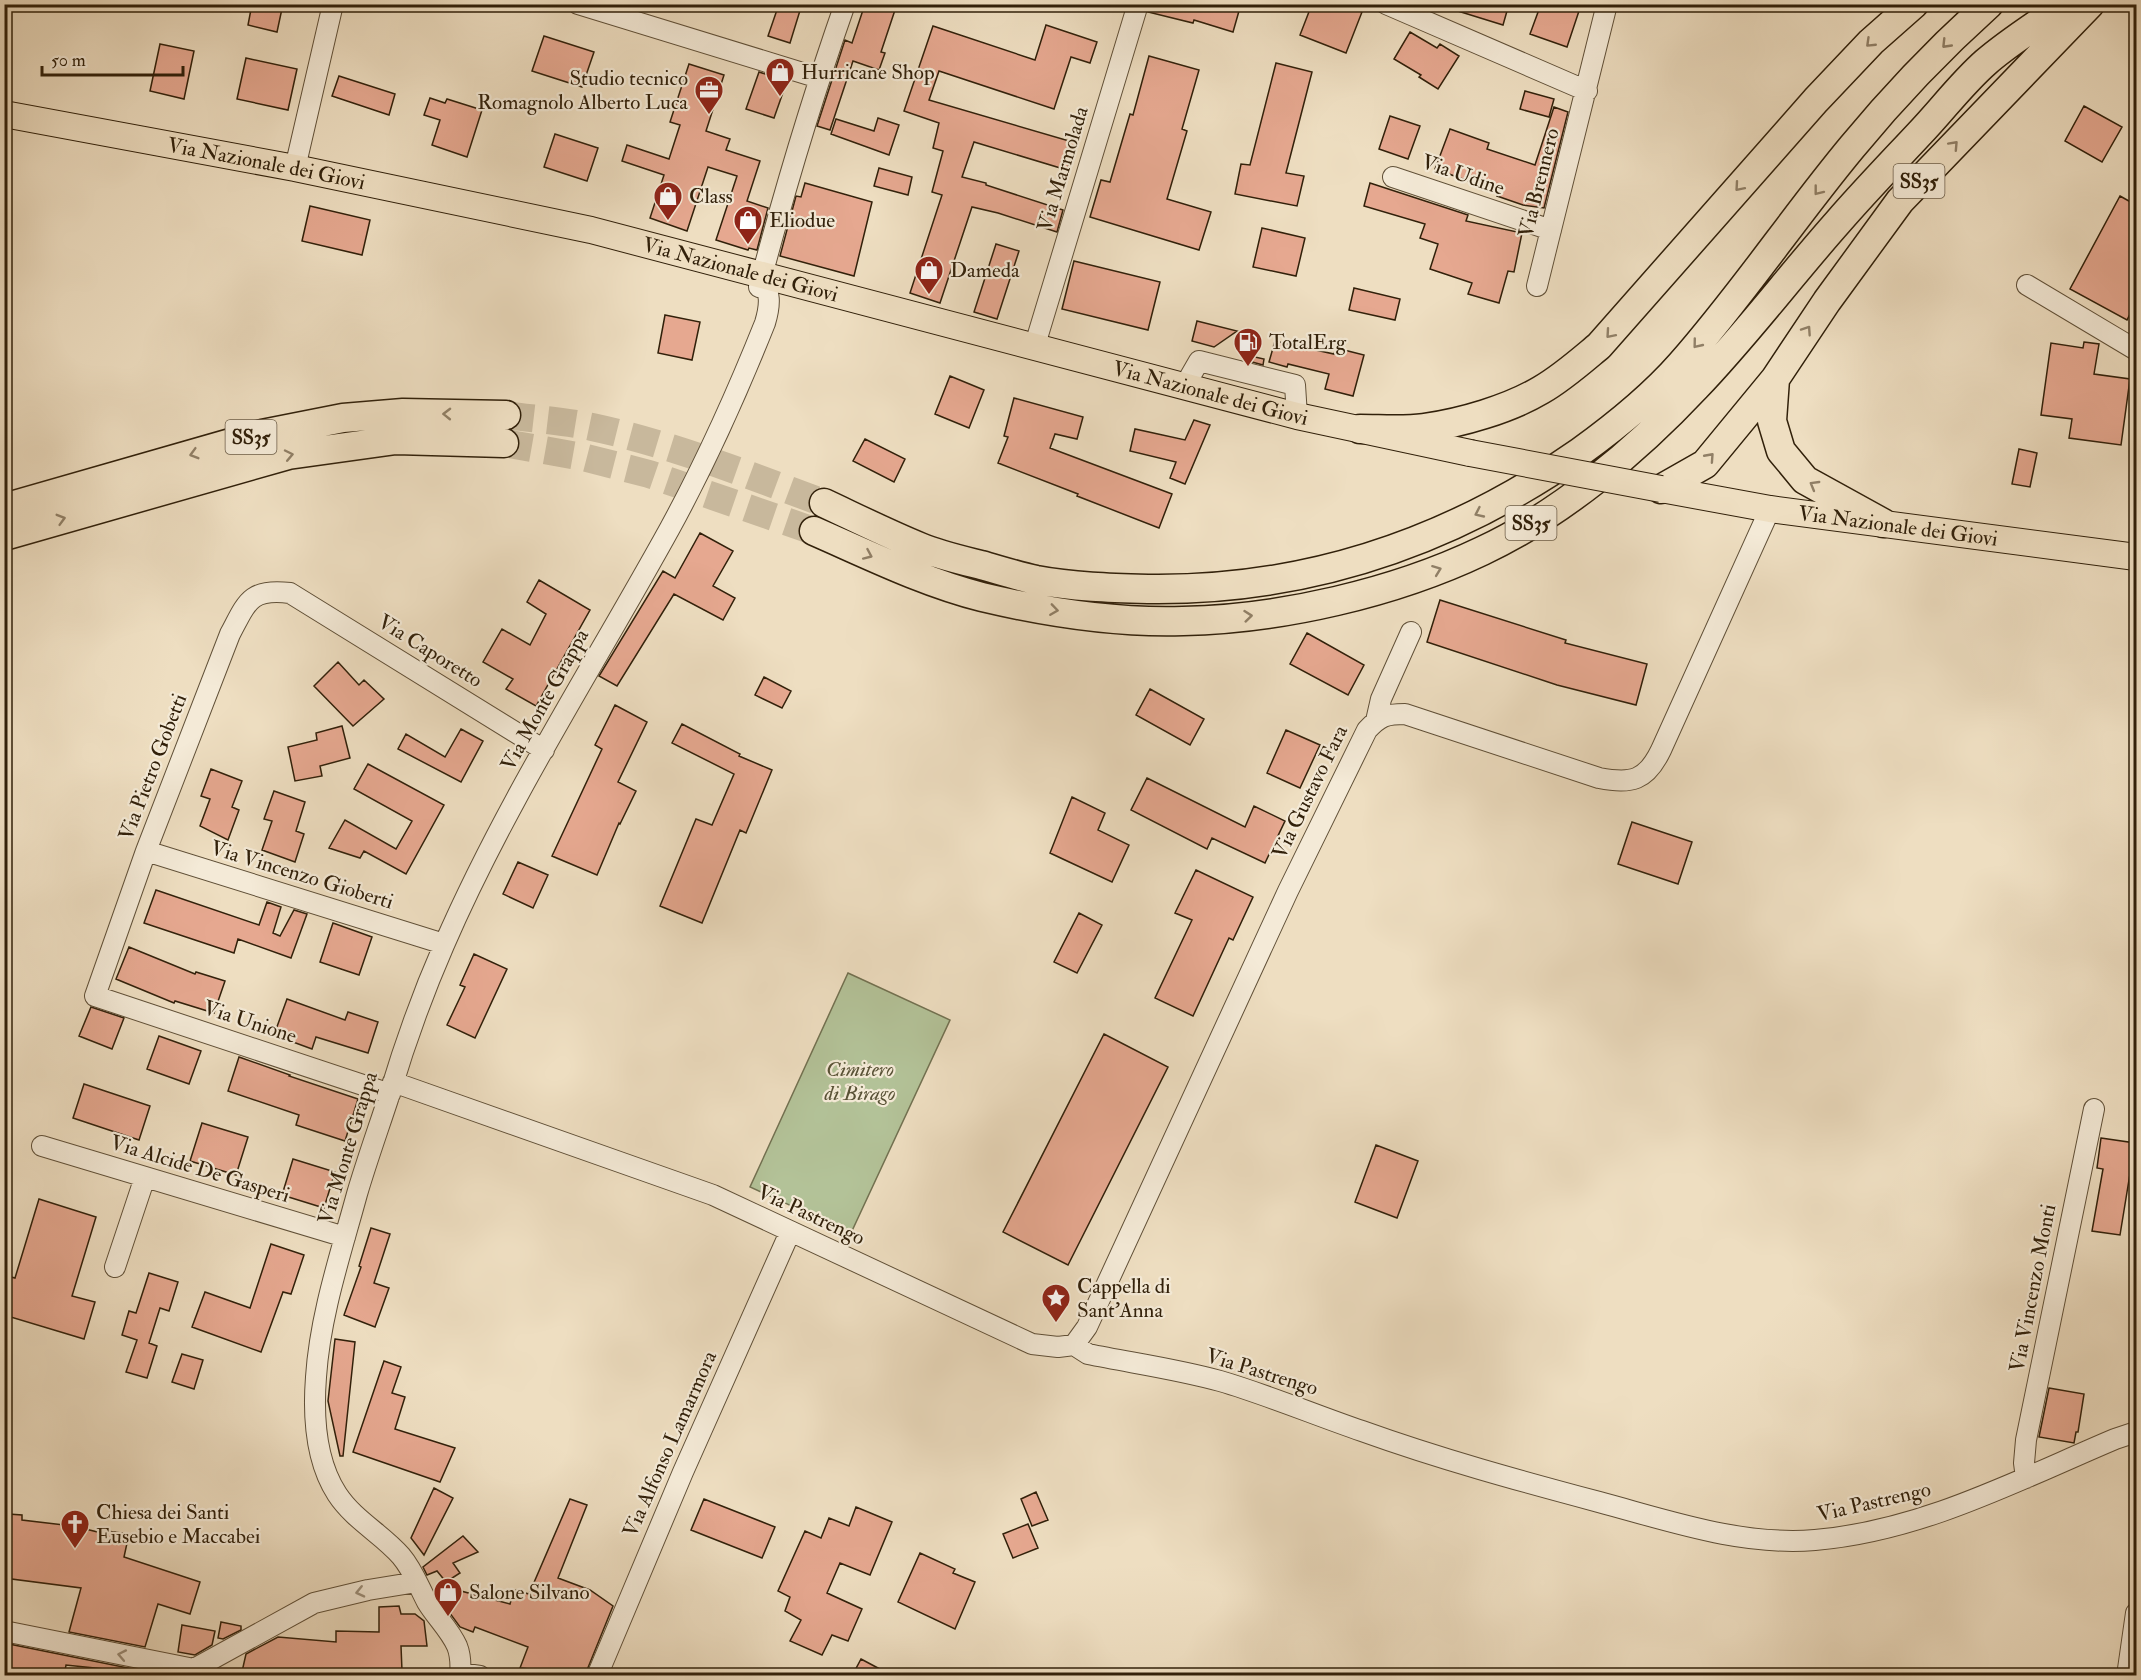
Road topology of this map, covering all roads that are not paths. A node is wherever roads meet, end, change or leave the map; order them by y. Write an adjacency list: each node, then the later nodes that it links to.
1 (333, 4): 14 (street)
2 (578, 4): 11 (street)
3 (845, 4): 11 (street, Via Monte Grappa)
4 (1137, 4): 20 (street, Via Marmolada)
5 (1386, 4): 12 (street)
6 (1607, 4): 12 (street, Via Brennero)
7 (1914, 4): 23 (highway, one-way to 23)
8 (1989, 4): 25 (highway, SS35, one-way to 25)
9 (2066, 4): 29 (highway, SS35, one-way to 9)
10 (2090, 4): 22 (highway, SS35, one-way to 10)
11 (819, 78): 17 (street, Via Monte Grappa)
12 (1587, 91): 16 (street, Via Brennero)
13 (4, 114): 14 (main road, Via Nazionale dei Giovi)
14 (295, 168): 17 (main road, Via Nazionale dei Giovi)
15 (1393, 177): 16 (street, Via Udine)
16 (1551, 230): 19 (street, Via Brennero)
17 (762, 275): 20 (main road, Via Nazionale dei Giovi); 35 (street, Via Monte Grappa)
18 (2027, 285): 21 (street)
19 (1537, 286)
20 (1034, 348): 23 (main road, Via Nazionale dei Giovi)
21 (2136, 350)
22 (1775, 379): 24 (highway, SS35, one-way to 22); 28 (highway, SS35, one-way to 22)
23 (1360, 429): 24 (main road, Via Nazionale dei Giovi, bridge)
24 (1661, 489): 27 (main road, Via Nazionale dei Giovi)
25 (824, 503)
26 (4, 508): 30 (highway, SS35, one-way to 26)
27 (1770, 509): 28 (main road, Via Nazionale dei Giovi); 34 (street, Via Gustavo Fara)
28 (1883, 523): 31 (main road, Via Nazionale dei Giovi)
29 (814, 531)
30 (4, 536)
31 (2136, 557)
32 (291, 593): 35 (street, Via Caporetto); 36 (street, Via Pietro Gobetti)
33 (1412, 632): 34 (street)
34 (1376, 721): 46 (street, Via Gustavo Fara)
35 (544, 750): 37 (street, Via Monte Grappa)
36 (146, 851): 37 (street, Via Vincenzo Gioberti); 38 (street, Via Pietro Gobetti)
37 (444, 944): 39 (street, Via Monte Grappa)
38 (95, 996): 39 (street, Via Unione)
39 (391, 1088): 43 (street, Via Pastrengo); 44 (street, Via Monte Grappa)
40 (2094, 1108): 48 (street, Via Vincenzo Monti)
41 (42, 1146): 42 (street, Via Alcide De Gasperi)
42 (145, 1178): 44 (street, Via Alcide De Gasperi); 45 (street)
43 (790, 1232): 46 (street, Via Pastrengo); 54 (street, Via Alfonso Lamarmora)
44 (345, 1237): 49 (street, Via Monte Grappa)
45 (115, 1267)
46 (1074, 1345): 48 (street, Via Pastrengo)
47 (2136, 1432): 48 (street, Via Pastrengo)
48 (2026, 1478)
49 (417, 1582): 51 (street, one-way to 51); 52 (street, Via Monte Grappa)
50 (2136, 1613): 55 (street)
51 (4, 1631)
52 (460, 1674): 53 (street)
53 (480, 1676)
54 (597, 1676)
55 (2127, 1676)

